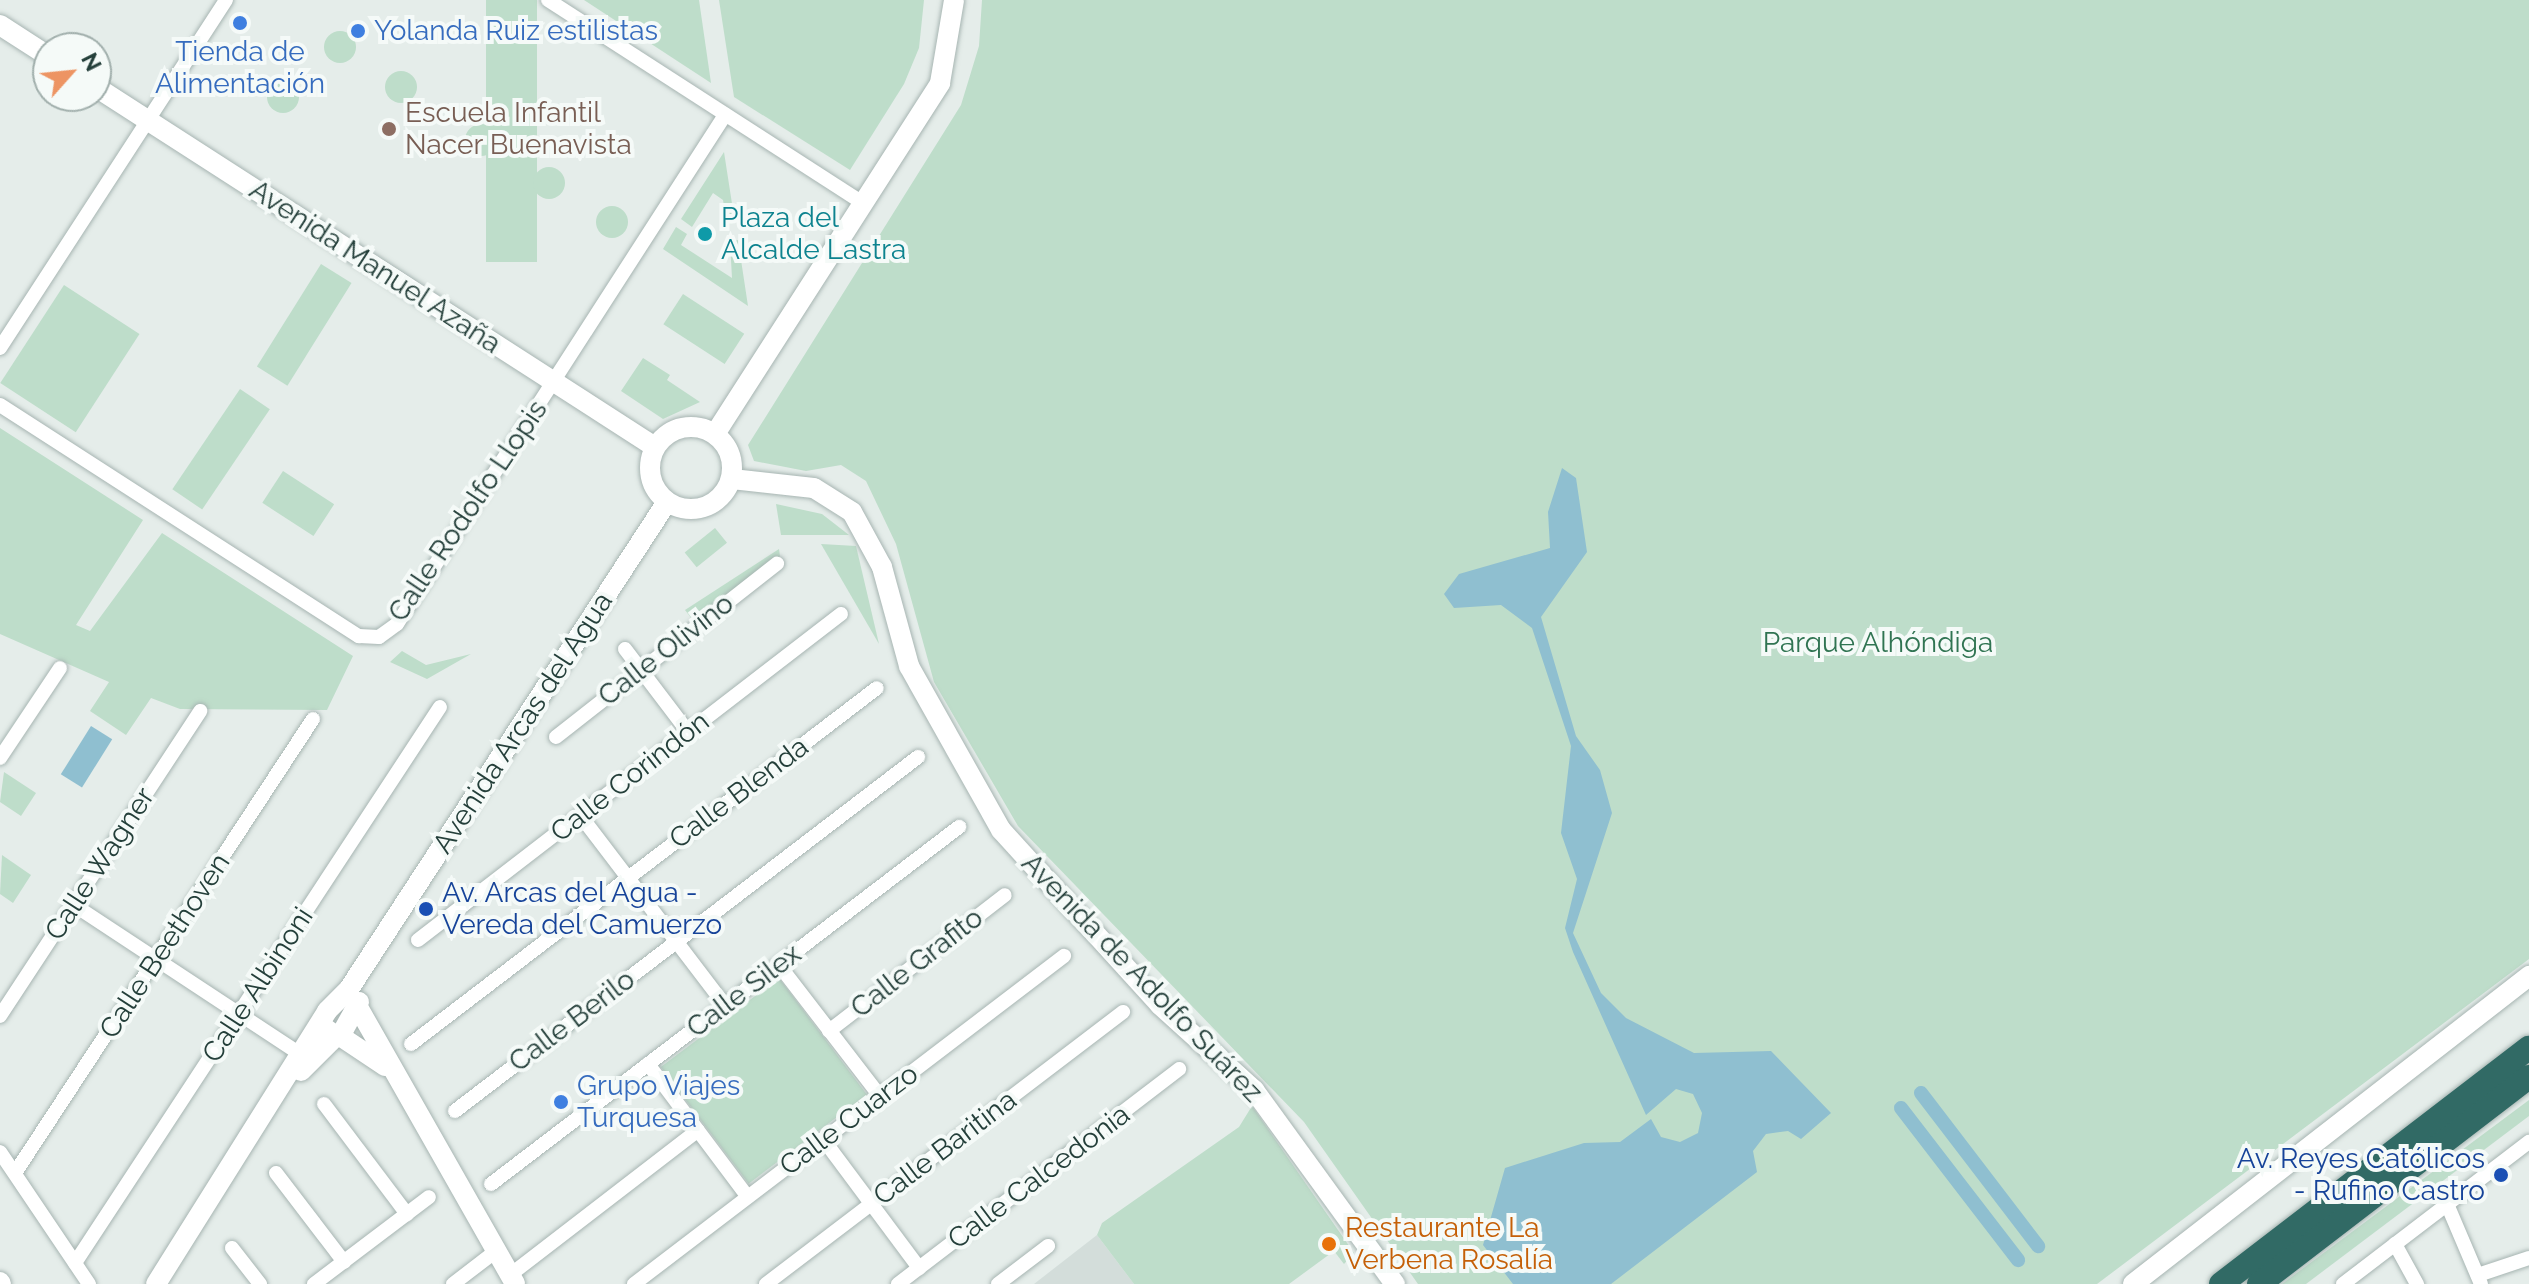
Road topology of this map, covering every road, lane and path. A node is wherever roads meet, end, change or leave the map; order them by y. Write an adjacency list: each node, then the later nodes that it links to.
1 (226, 0): 8 (street)
2 (548, 0): 7 (street)
3 (954, 0): 9 (street)
4 (0, 25): 5 (street)
5 (32, 46)
6 (112, 97): 8 (street, Avenida Manuel Azaña)
7 (725, 115): 9 (street); 11 (street, Calle Rodolfo Llopis)
8 (148, 120): 10 (street); 11 (street, Avenida Manuel Azaña)
9 (865, 204): 13 (street)
10 (0, 348)
11 (554, 382): 12 (street, Calle Rodolfo Llopis); 14 (street, Avenida Manuel Azaña)
12 (0, 405)
13 (715, 434): 14 (street); 15 (street)
14 (655, 447): 16 (street)
15 (732, 479): 16 (street); 91 (street, Avenida de Adolfo Suárez)
16 (667, 502): 41 (street, Avenida Arcas del Agua)
17 (777, 564): 21 (street, Calle Olivino)
18 (841, 614): 26 (street, Calle Corindón)
19 (625, 649): 21 (street)
20 (60, 668): 29 (street)
21 (641, 670): 26 (street); 27 (street, Calle Olivino)
22 (877, 688): 32 (street, Calle Blenda)
23 (440, 707): 44 (street, Calle Albinoni)
24 (200, 711): 34 (street, Calle Wagner)
25 (313, 719): 38 (street, Calle Beethoven)
26 (688, 732): 30 (street, Calle Corindón)
27 (556, 737)
28 (918, 757): 36 (street, Calle Berilo)
29 (0, 758)
30 (580, 815): 32 (street); 35 (street, Calle Corindón)
31 (959, 827): 39 (street, Calle Silex)
32 (628, 878): 36 (street); 49 (street, Calle Blenda)
33 (1005, 895): 47 (street, Calle Grafito)
34 (74, 905): 38 (street); 45 (street, Calle Wagner)
35 (418, 940)
36 (677, 942): 42 (street); 59 (street, Calle Berilo)
37 (1064, 956): 56 (street, Calle Cuarzo)
38 (157, 959): 44 (street); 64 (street, Calle Beethoven)
39 (779, 965): 42 (street, Calle Silex); 47 (street)
40 (2529, 976): 92 (street)
41 (353, 1004): 46 (street); 48 (street); 54 (street)
42 (725, 1005): 52 (street, Calle Silex)
43 (1123, 1012): 69 (street, Calle Baritina)
44 (239, 1013): 51 (street); 78 (street, Calle Albinoni)
45 (0, 1016)
46 (323, 1019): 48 (street); 51 (street)
47 (829, 1031): 56 (street)
48 (338, 1036): 54 (street); 58 (street)
49 (411, 1044)
50 (2529, 1048): 93 (highway)
51 (300, 1054): 58 (street)
52 (648, 1064): 60 (street); 66 (street, Calle Silex)
53 (1179, 1069): 79 (street, Calle Calcedonia)
54 (391, 1072): 75 (street)
55 (2529, 1077): 94 (highway)
56 (878, 1098): 61 (street, Calle Cuarzo)
57 (324, 1104): 71 (street)
58 (272, 1105): 83 (street)
59 (455, 1111)
60 (698, 1130): 68 (street); 80 (street)
61 (823, 1139): 68 (street, Calle Cuarzo); 69 (street)
62 (2529, 1142): 70 (street)
63 (0, 1152): 64 (street)
64 (15, 1173): 78 (street)
65 (276, 1173): 77 (street)
66 (491, 1184)
67 (429, 1197): 71 (street)
68 (748, 1197): 87 (street, Calle Cuarzo)
69 (872, 1203): 79 (street); 88 (street, Calle Baritina)
70 (2447, 1204): 72 (street); 81 (street)
71 (407, 1214): 77 (street)
72 (2395, 1244): 95 (street); 96 (street)
73 (1048, 1246): 90 (street)
74 (232, 1248): 84 (street)
75 (496, 1251): 80 (street); 86 (street)
76 (2529, 1258): 81 (street)
77 (344, 1262): 85 (street)
78 (75, 1263): 82 (street)
79 (919, 1268): 89 (street, Calle Calcedonia)
80 (512, 1279)
81 (2479, 1279)
82 (89, 1284)
83 (156, 1284)
84 (260, 1284)
85 (314, 1284)
86 (453, 1284)
87 (634, 1284)
88 (766, 1284)
89 (898, 1284)
90 (998, 1284)
91 (1395, 1284)
92 (2133, 1284)
93 (2221, 1284)
94 (2259, 1284)
95 (2343, 1284)
96 (2417, 1284)

